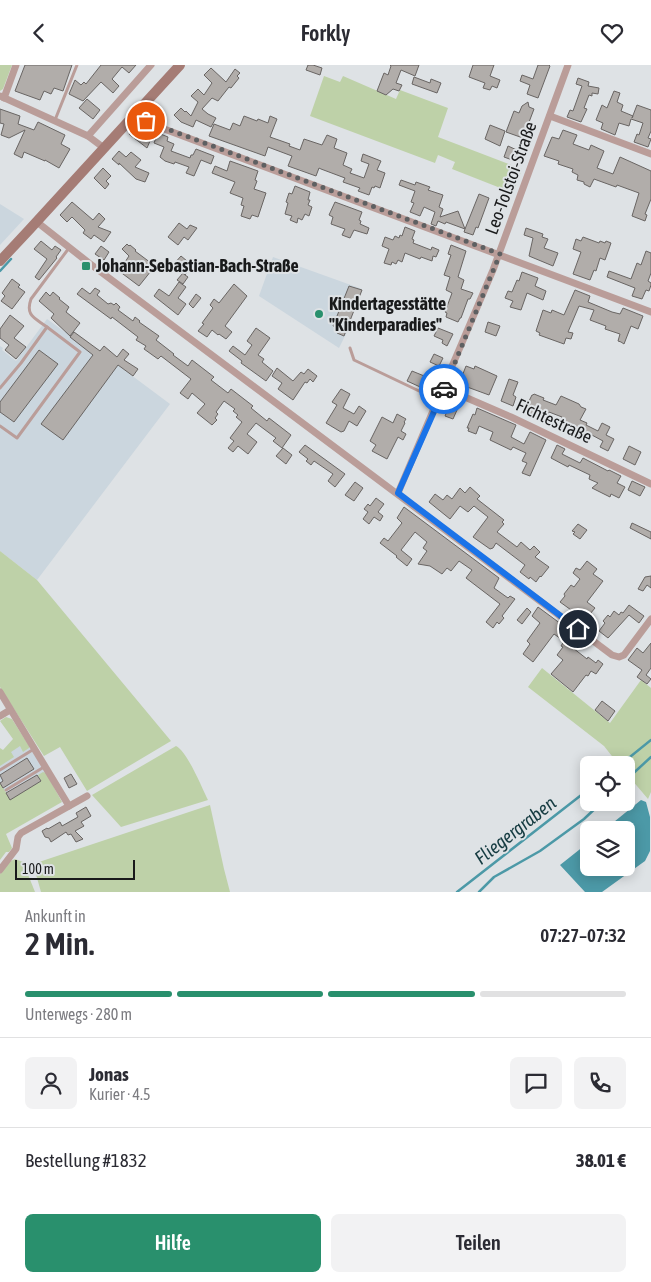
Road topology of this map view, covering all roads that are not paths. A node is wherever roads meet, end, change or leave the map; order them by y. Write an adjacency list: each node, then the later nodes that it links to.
1 (16, 65): 6 (street)
2 (77, 65): 9 (lane)
3 (151, 65): 10 (street)
4 (180, 65): 7 (main road)
5 (568, 65): 8 (street, Leo-Tolstoi-Straße)
6 (2, 97): 9 (street)
7 (135, 115): 11 (main road); 15 (street)
8 (550, 116): 12 (street); 15 (street, Leo-Tolstoi-Straße)
9 (55, 121): 10 (street)
10 (88, 137): 11 (street)
11 (104, 149): 13 (main road)
12 (651, 154)
13 (37, 222): 14 (street); 16 (main road)
14 (70, 248): 18 (lane); 25 (street)
15 (500, 254): 17 (street); 21 (street, Leo-Tolstoi-Straße)
16 (0, 261)
17 (651, 312)
18 (47, 327): 20 (lane); 23 (lane)
19 (350, 348): 22 (lane)
20 (0, 388)
21 (444, 388): 22 (street, Leo-Tolstoi-Straße); 24 (street, Fichtestraße)
22 (438, 401): 25 (street, Leo-Tolstoi-Straße)
23 (0, 426)
24 (651, 483)
25 (398, 493): 26 (street)
26 (651, 619)
27 (0, 692): 28 (street)
28 (10, 710): 29 (street); 30 (street)
29 (0, 716)
30 (34, 749): 31 (street); 32 (lane)
31 (45, 766): 33 (lane); 35 (street)
32 (0, 770)
33 (6, 790)
34 (86, 795): 35 (street)
35 (69, 806): 36 (street)
36 (0, 870)

